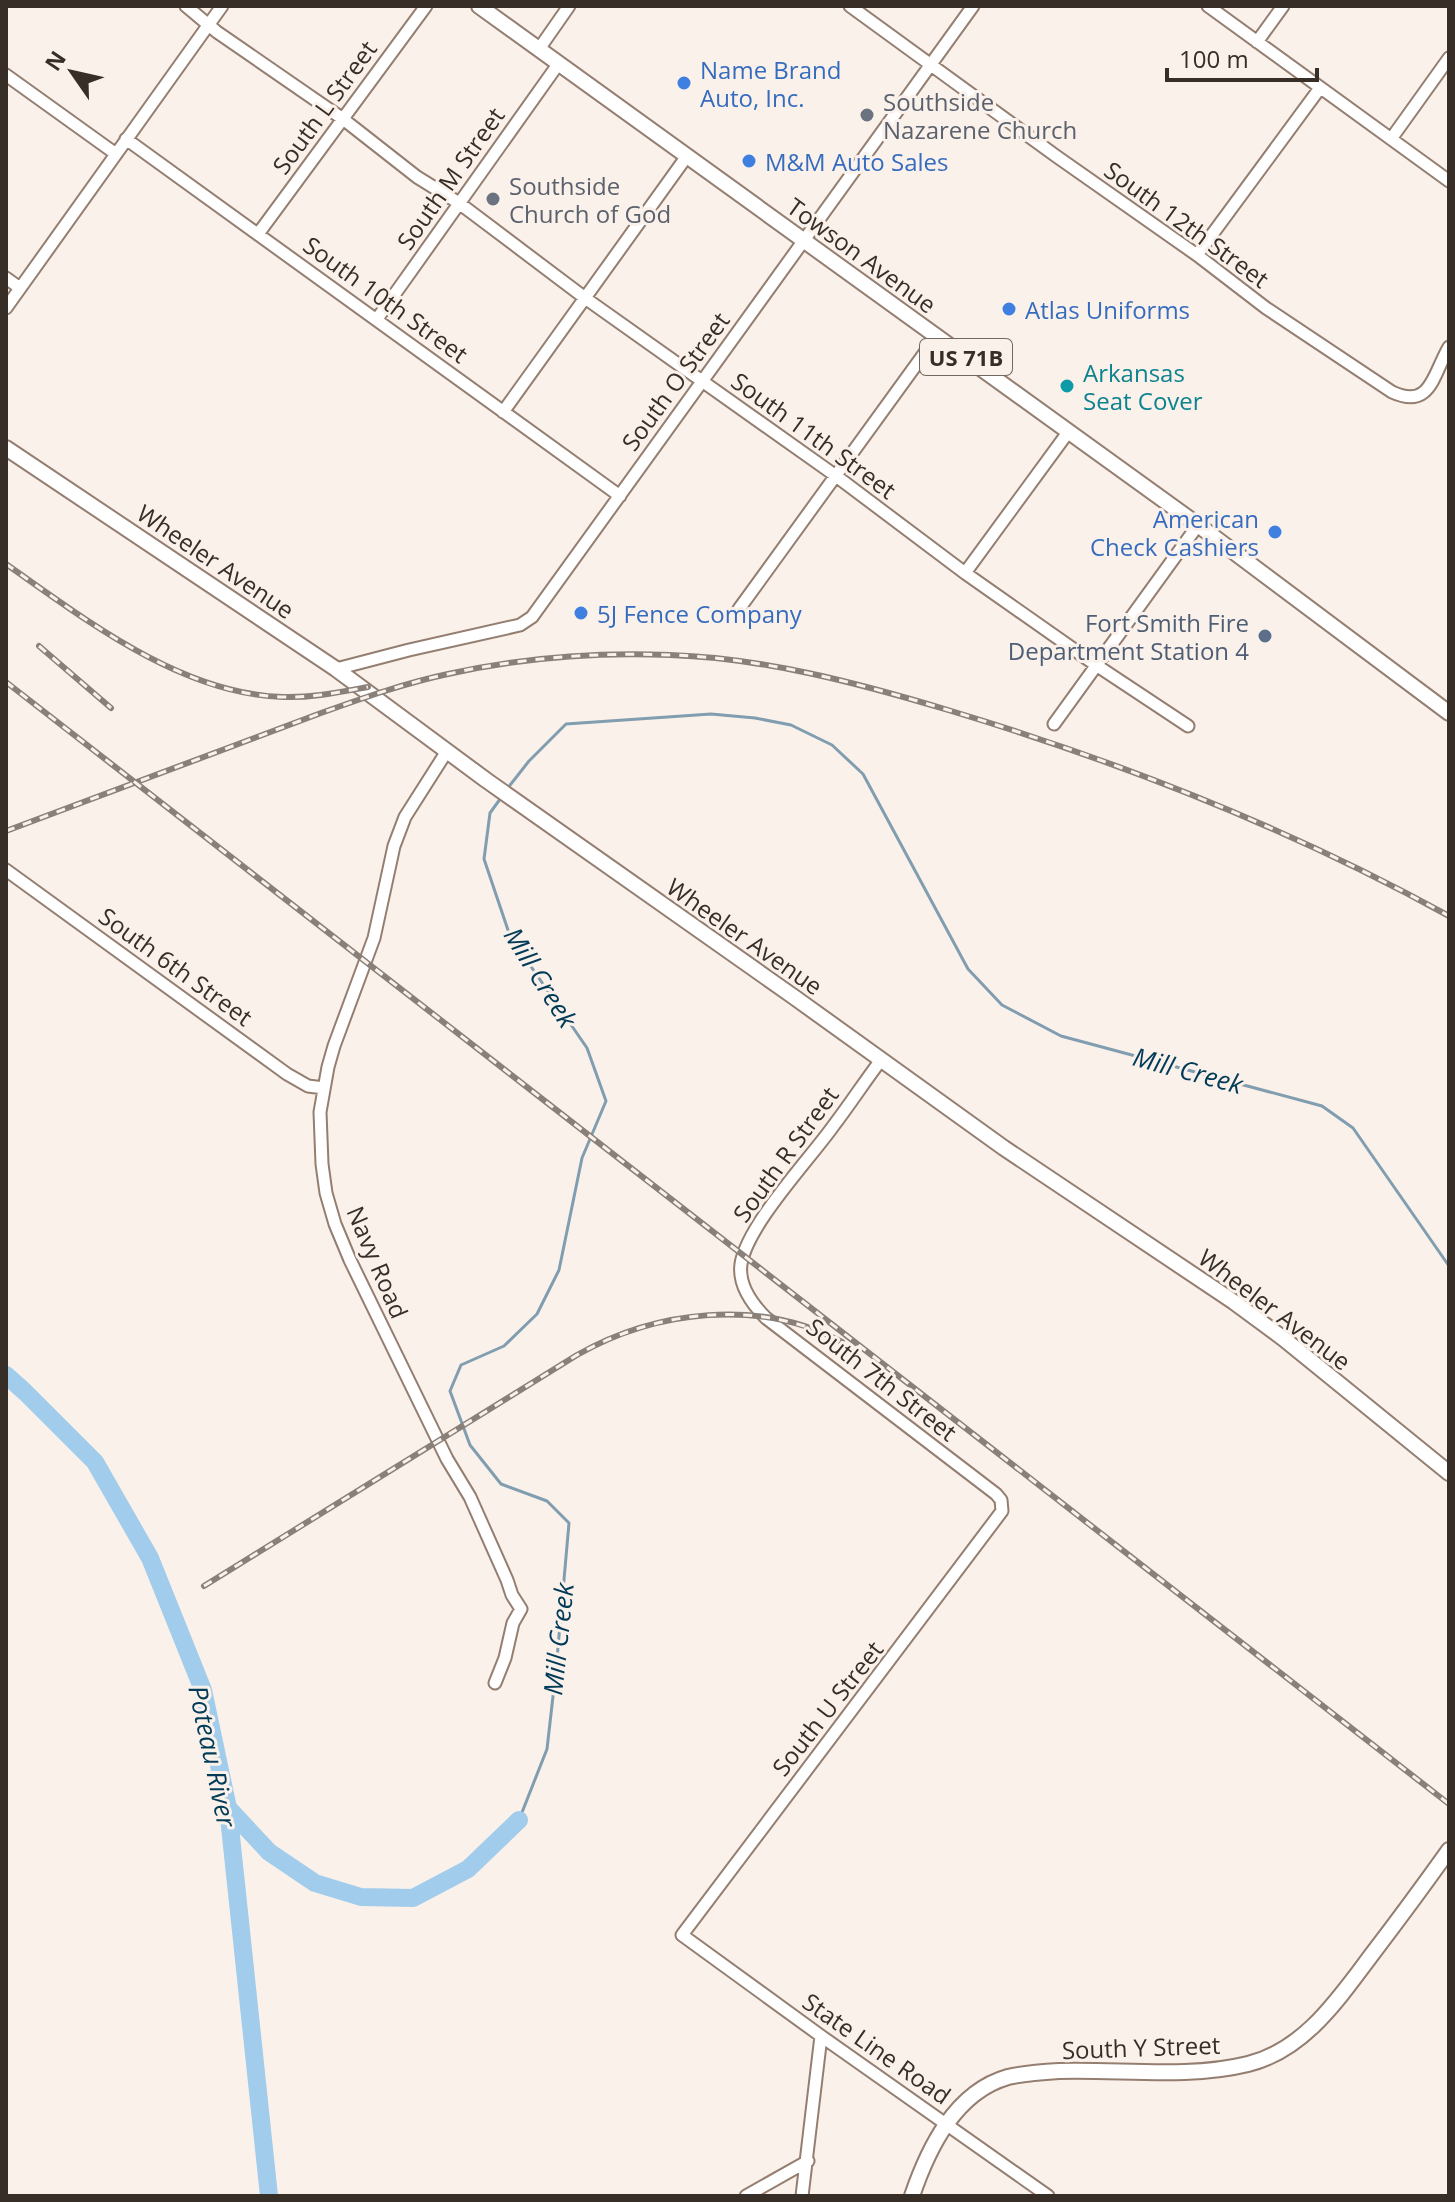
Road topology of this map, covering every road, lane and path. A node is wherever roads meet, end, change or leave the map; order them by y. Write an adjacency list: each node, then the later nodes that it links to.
1 (186, 6): 10 (street, South 11th Street)
2 (222, 6): 10 (street)
3 (426, 6): 18 (street, South L Street)
4 (479, 6): 12 (main road, Towson Avenue / US 71B)
5 (569, 6): 12 (street)
6 (850, 6): 15 (street, South 12th Street)
7 (973, 6): 15 (street, South O Street)
8 (1208, 6): 11 (street)
9 (1283, 6): 11 (street)
10 (209, 24): 18 (street, South 11th Street); 19 (street)
11 (1257, 42): 17 (street)
12 (539, 49): 14 (main road, Towson Avenue / US 71B)
13 (1449, 58): 20 (street)
14 (559, 63): 22 (main road, Towson Avenue / US 71B); 24 (street, South M Street)
15 (932, 64): 26 (street, South O Street); 27 (street, South 12th Street)
16 (6, 75): 21 (street)
17 (1320, 88): 20 (street); 27 (street)
18 (343, 119): 24 (street, South 11th Street); 25 (street, South L Street)
19 (126, 139): 21 (street); 25 (street, South 10th Street)
20 (1391, 139): 23 (street)
21 (116, 154): 29 (street)
22 (687, 156): 26 (main road, Towson Avenue / US 71B); 30 (street)
23 (1449, 181)
24 (459, 203): 30 (street, South 11th Street); 32 (street, South M Street)
25 (258, 234): 32 (street, South 10th Street)
26 (804, 241): 33 (main road, Towson Avenue / US 71B); 35 (street, South O Street)
27 (1197, 255): 34 (street, South 12th Street)
28 (6, 278): 29 (street)
29 (20, 288): 31 (street)
30 (585, 298): 35 (street, South 11th Street); 36 (street)
31 (6, 308)
32 (377, 319): 36 (street, South 10th Street)
33 (937, 336): 37 (main road, Towson Avenue / US 71B); 39 (street)
34 (1449, 347)
35 (701, 382): 39 (street, South 11th Street); 40 (street, South O Street)
36 (503, 412): 40 (street, South 10th Street)
37 (1069, 431): 41 (main road, Towson Avenue / US 71B); 42 (street)
38 (6, 448): 45 (main road, Wheeler Avenue)
39 (836, 476): 42 (street, South 11th Street); 43 (street)
40 (620, 496): 45 (street, South O Street)
41 (1198, 525): 44 (street); 46 (main road, Towson Avenue / US 71B)
42 (965, 573): 44 (street, South 11th Street)
43 (739, 609)
44 (1096, 665): 47 (street); 48 (street, South 11th Street)
45 (336, 669): 49 (main road, Wheeler Avenue)
46 (1449, 713)
47 (1054, 724)
48 (1188, 726)
49 (447, 751): 51 (main road, Wheeler Avenue); 52 (street, Navy Road)
50 (6, 870): 52 (street, South 6th Street)
51 (881, 1060): 53 (street, South R Street); 54 (main road, Wheeler Avenue)
52 (324, 1088): 56 (street, Navy Road)
53 (743, 1281): 55 (street, South 7th Street)
54 (1449, 1473)
55 (1003, 1505): 58 (street, South U Street)
56 (495, 1683)
57 (1449, 1850): 60 (main road, South Y Street)
58 (682, 1935): 59 (street, State Line Road)
59 (821, 2036): 60 (street, State Line Road); 61 (street)
60 (946, 2124): 64 (main road, South Y Street); 65 (street, State Line Road)
61 (808, 2161): 62 (street); 63 (street)
62 (746, 2196)
63 (802, 2196)
64 (912, 2196)
65 (1048, 2196)

